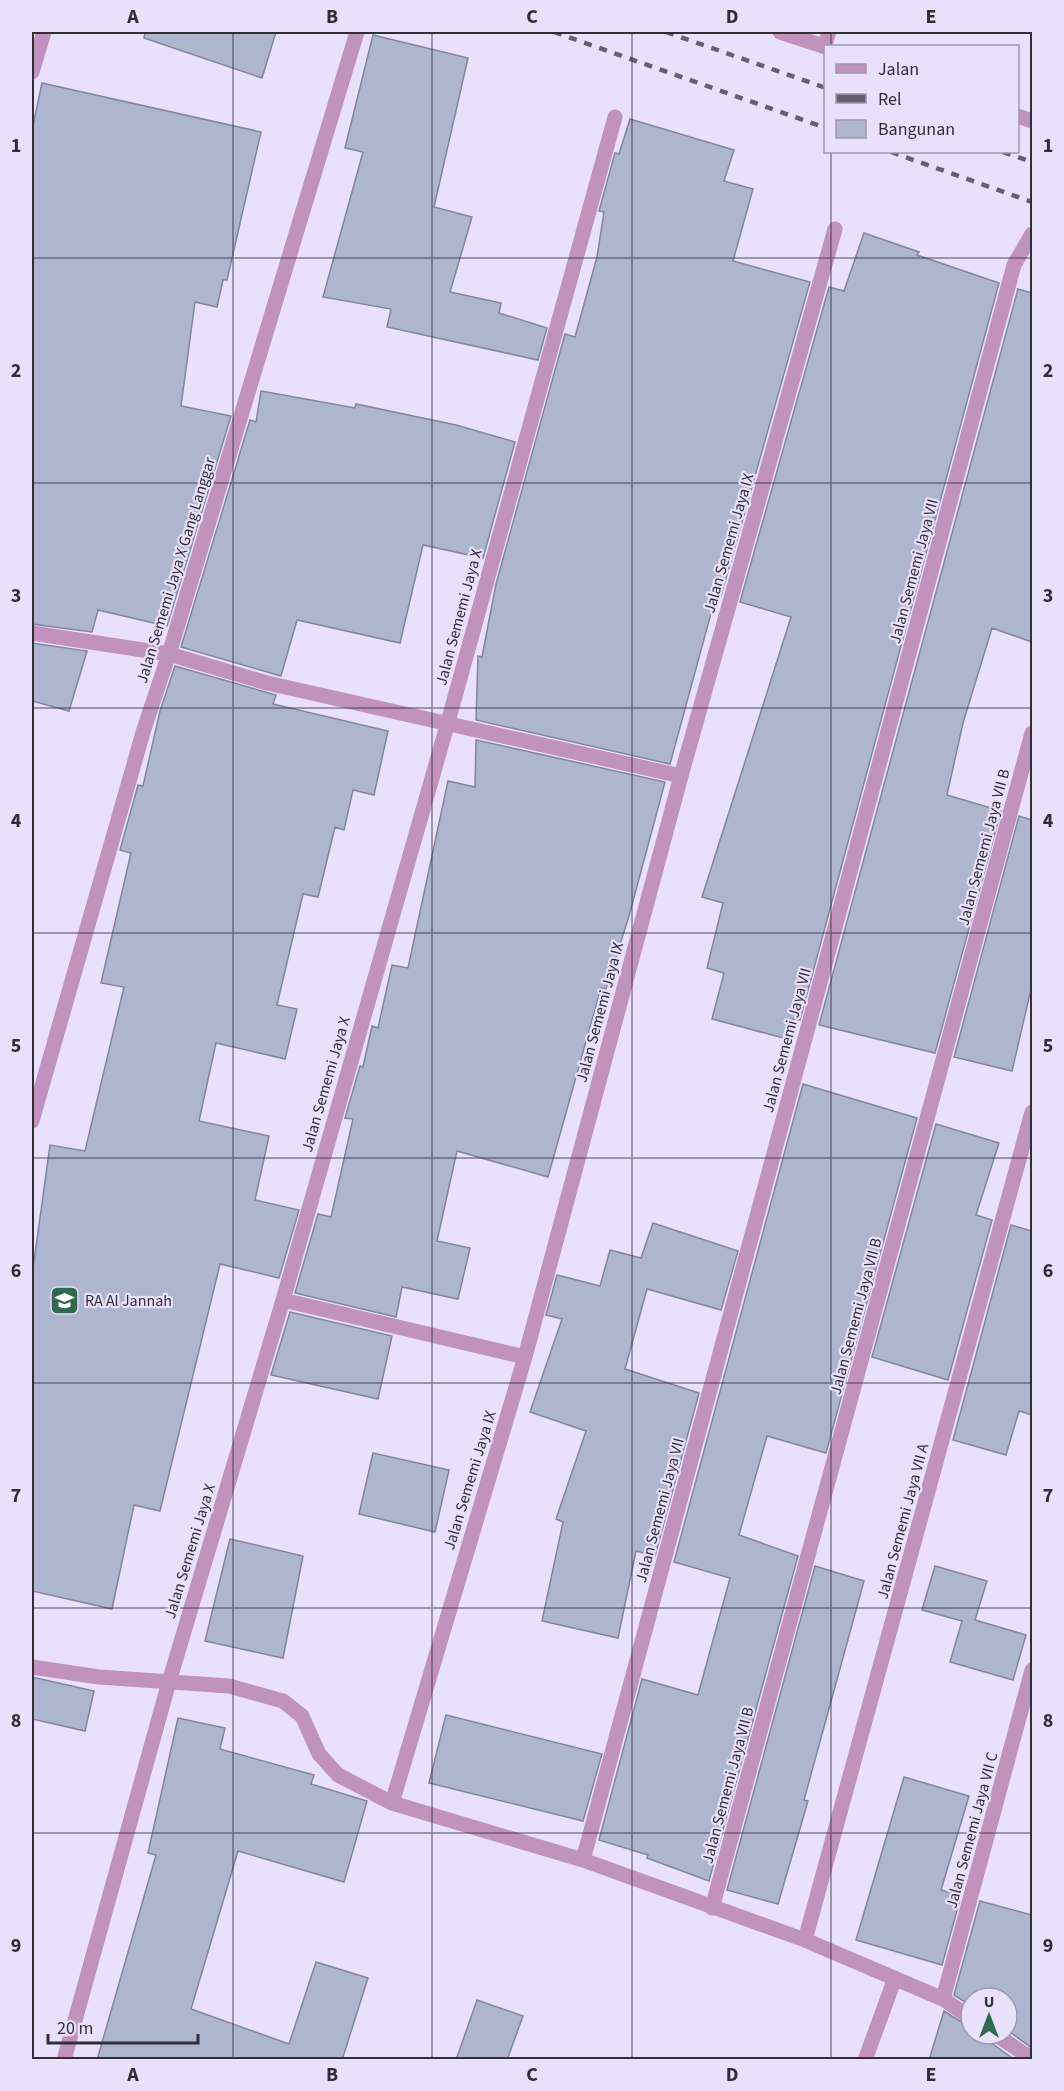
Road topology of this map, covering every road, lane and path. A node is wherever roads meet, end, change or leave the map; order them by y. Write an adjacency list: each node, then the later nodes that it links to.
1 (44, 32): 5 (street)
2 (357, 32): 10 (street, Jalan Sememi Jaya X Gang Langgar)
3 (780, 32): 4 (street)
4 (824, 47)
5 (32, 72)
6 (615, 117): 11 (street, Jalan Sememi Jaya X)
7 (835, 229): 13 (street, Jalan Sememi Jaya IX)
8 (1032, 234): 22 (street, Jalan Sememi Jaya VII)
9 (32, 633): 10 (street)
10 (169, 654): 11 (street); 15 (street, Jalan Sememi Jaya X Gang Langgar)
11 (448, 722): 13 (street); 16 (street, Jalan Sememi Jaya X)
12 (1032, 733): 23 (street, Jalan Sememi Jaya VII B)
13 (681, 776): 17 (street, Jalan Sememi Jaya IX)
14 (1032, 1112): 24 (street, Jalan Sememi Jaya VII A)
15 (32, 1120)
16 (283, 1300): 17 (street); 20 (street, Jalan Sememi Jaya X)
17 (525, 1357): 21 (street, Jalan Sememi Jaya IX)
18 (32, 1667): 20 (street)
19 (1032, 1670): 26 (street, Jalan Sememi Jaya VII C)
20 (169, 1682): 21 (street); 30 (street, Jalan Sememi Jaya X)
21 (392, 1803): 22 (street)
22 (583, 1860): 23 (street)
23 (712, 1908): 24 (street)
24 (805, 1940): 25 (street)
25 (895, 1978): 26 (street); 31 (street)
26 (943, 1999): 27 (street)
27 (959, 2010)
28 (1013, 2046): 29 (street)
29 (1032, 2059)
30 (64, 2060)
31 (865, 2060)

